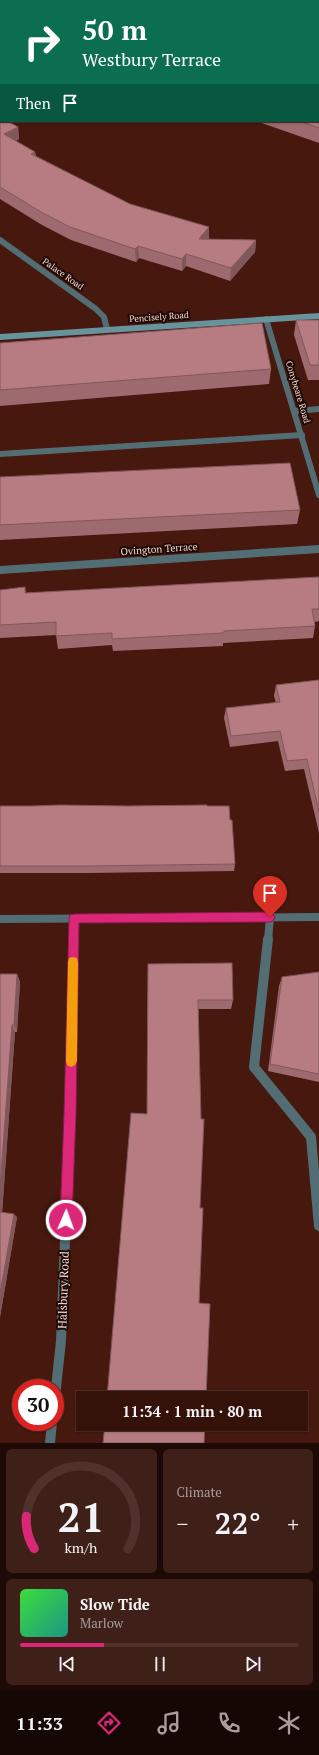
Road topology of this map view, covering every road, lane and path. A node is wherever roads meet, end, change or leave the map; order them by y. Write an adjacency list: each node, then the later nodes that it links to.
1 (0, 240): 4 (street, Palace Road)
2 (319, 316): 3 (main road, Pencisely Road)
3 (266, 319): 4 (main road, Pencisely Road); 7 (street, Conybeare Road)
4 (107, 329): 5 (main road, Pencisely Road)
5 (0, 337)
6 (319, 409): 7 (street)
7 (295, 411): 8 (street, Conybeare Road)
8 (302, 435): 9 (street); 10 (street, Conybeare Road)
9 (0, 454)
10 (319, 495)
11 (319, 549): 12 (street, Ovington Terrace)
12 (0, 570)
13 (270, 917): 14 (street); 15 (street); 17 (street)
14 (319, 917)
15 (74, 918): 16 (street); 18 (street, Halsbury Road)
16 (0, 919)
17 (319, 1226)
18 (57, 1379)
19 (51, 1431): 20 (street)
20 (50, 1443)

